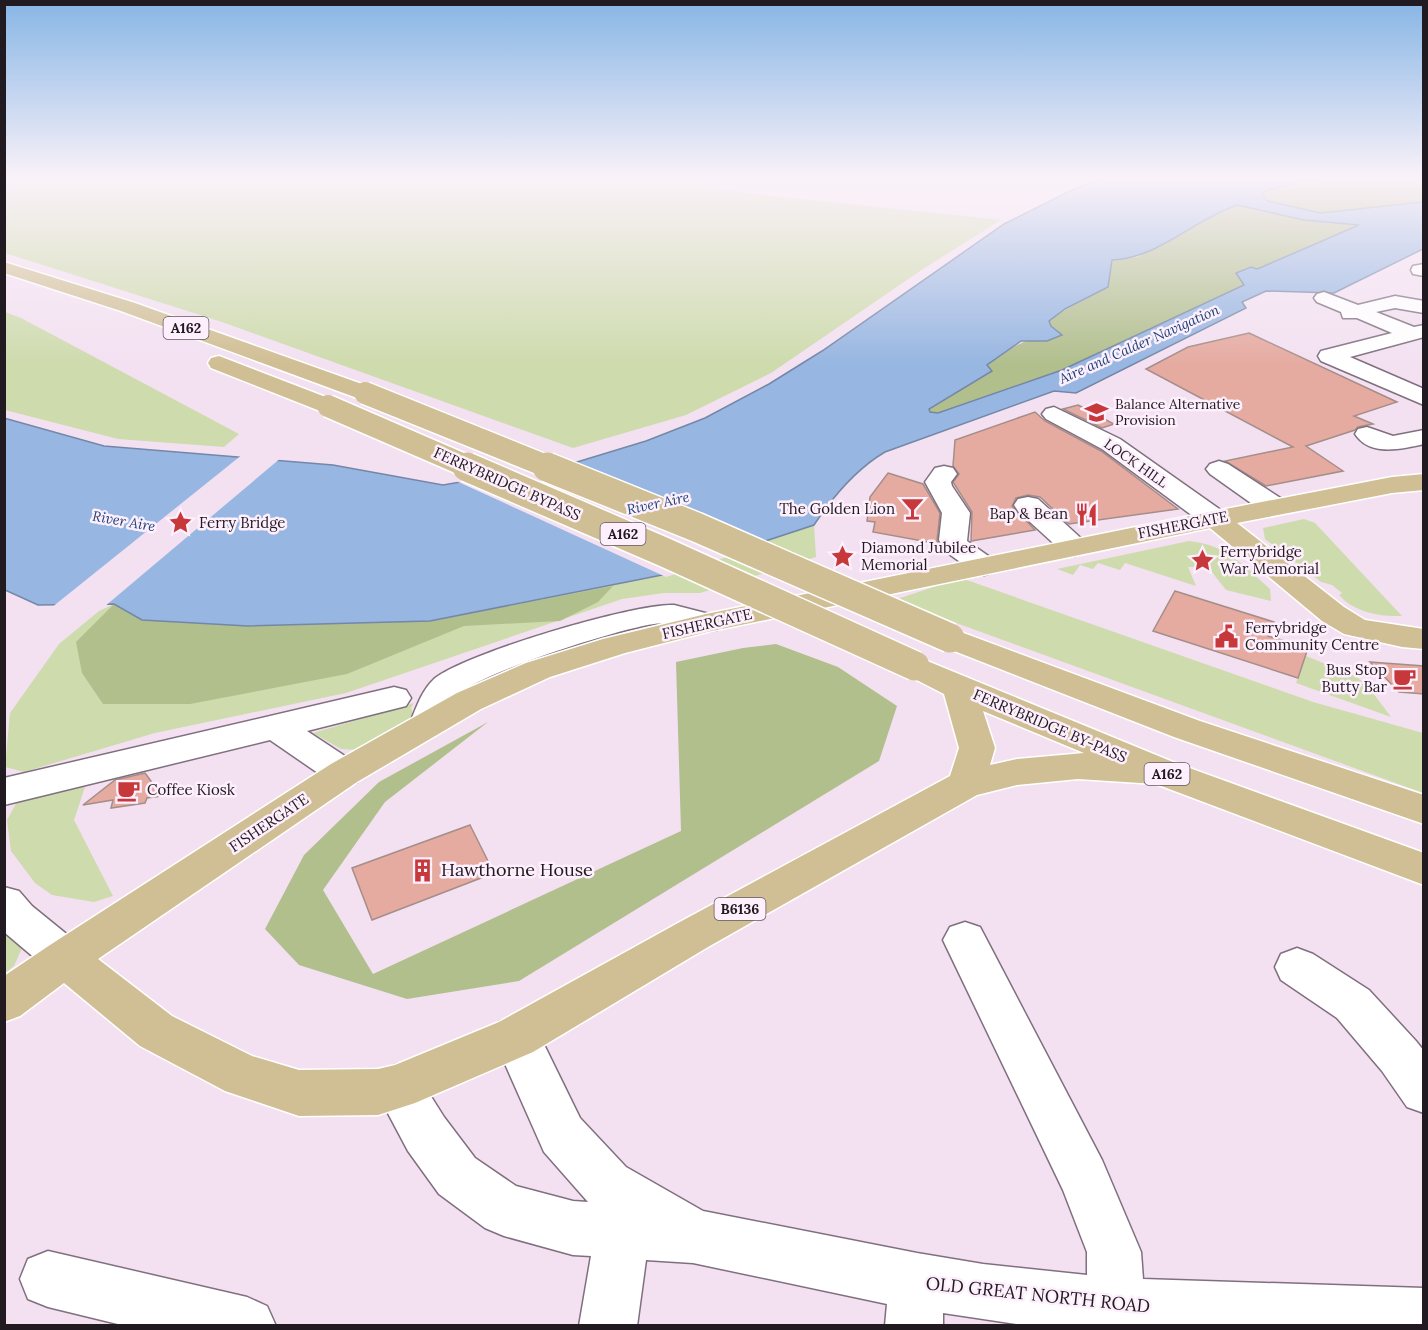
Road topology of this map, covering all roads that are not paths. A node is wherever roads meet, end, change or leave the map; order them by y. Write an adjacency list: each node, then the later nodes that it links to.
1 (4, 267): 30 (main road, FERRYBRIDGE BYPASS / A162, bridge)
2 (1361, 305): 3 (street); 4 (street); 4 (street); 5 (street)
3 (1424, 307)
4 (1336, 318): 5 (street)
5 (1412, 337): 8 (street)
6 (202, 357): 22 (main road, FERRYBRIDGE BYPASS / A162, bridge)
7 (1424, 381): 8 (street)
8 (1398, 387): 9 (street)
9 (1424, 398)
10 (1054, 414): 18 (street, LOCK HILL)
11 (1367, 434): 12 (street)
12 (1424, 437)
13 (1219, 469): 17 (street)
14 (944, 474): 20 (street)
15 (1424, 482): 17 (main road, FISHERGATE)
16 (1028, 505): 19 (street)
17 (1275, 507): 18 (main road, FISHERGATE)
18 (1215, 519): 19 (main road, FISHERGATE); 21 (main road)
19 (1074, 548): 20 (main road, FISHERGATE)
20 (984, 566): 27 (main road, FISHERGATE)
21 (1424, 639)
22 (915, 666): 23 (main road, FERRYBRIDGE BY-PASS / A162)
23 (959, 688): 26 (main road, FERRYBRIDGE BY-PASS / A162); 28 (main road)
24 (394, 698): 25 (street)
25 (276, 727): 27 (street); 29 (street)
26 (1160, 771): 28 (main road); 31 (main road, FERRYBRIDGE BY-PASS / A162)
27 (344, 773): 34 (main road, FISHERGATE)
28 (966, 784): 37 (main road, B6136)
29 (4, 792)
30 (1424, 810)
31 (1424, 869)
32 (4, 903): 34 (street)
33 (965, 940): 44 (street)
34 (65, 958): 36 (main road, FISHERGATE); 38 (main road, B6136)
35 (1297, 967): 39 (street)
36 (4, 1002)
37 (516, 1036): 38 (main road, B6136); 41 (street, OLD GREAT NORTH ROAD)
38 (398, 1087): 40 (street, OLD GREAT NORTH ROAD)
39 (1424, 1091)
40 (622, 1231): 41 (street, OLD GREAT NORTH ROAD); 47 (street)
41 (693, 1236): 43 (street, OLD GREAT NORTH ROAD)
42 (48, 1279): 46 (street)
43 (916, 1303): 44 (street, OLD GREAT NORTH ROAD)
44 (1117, 1307): 45 (street, OLD GREAT NORTH ROAD)
45 (1424, 1317)
46 (247, 1326)
47 (609, 1326)

